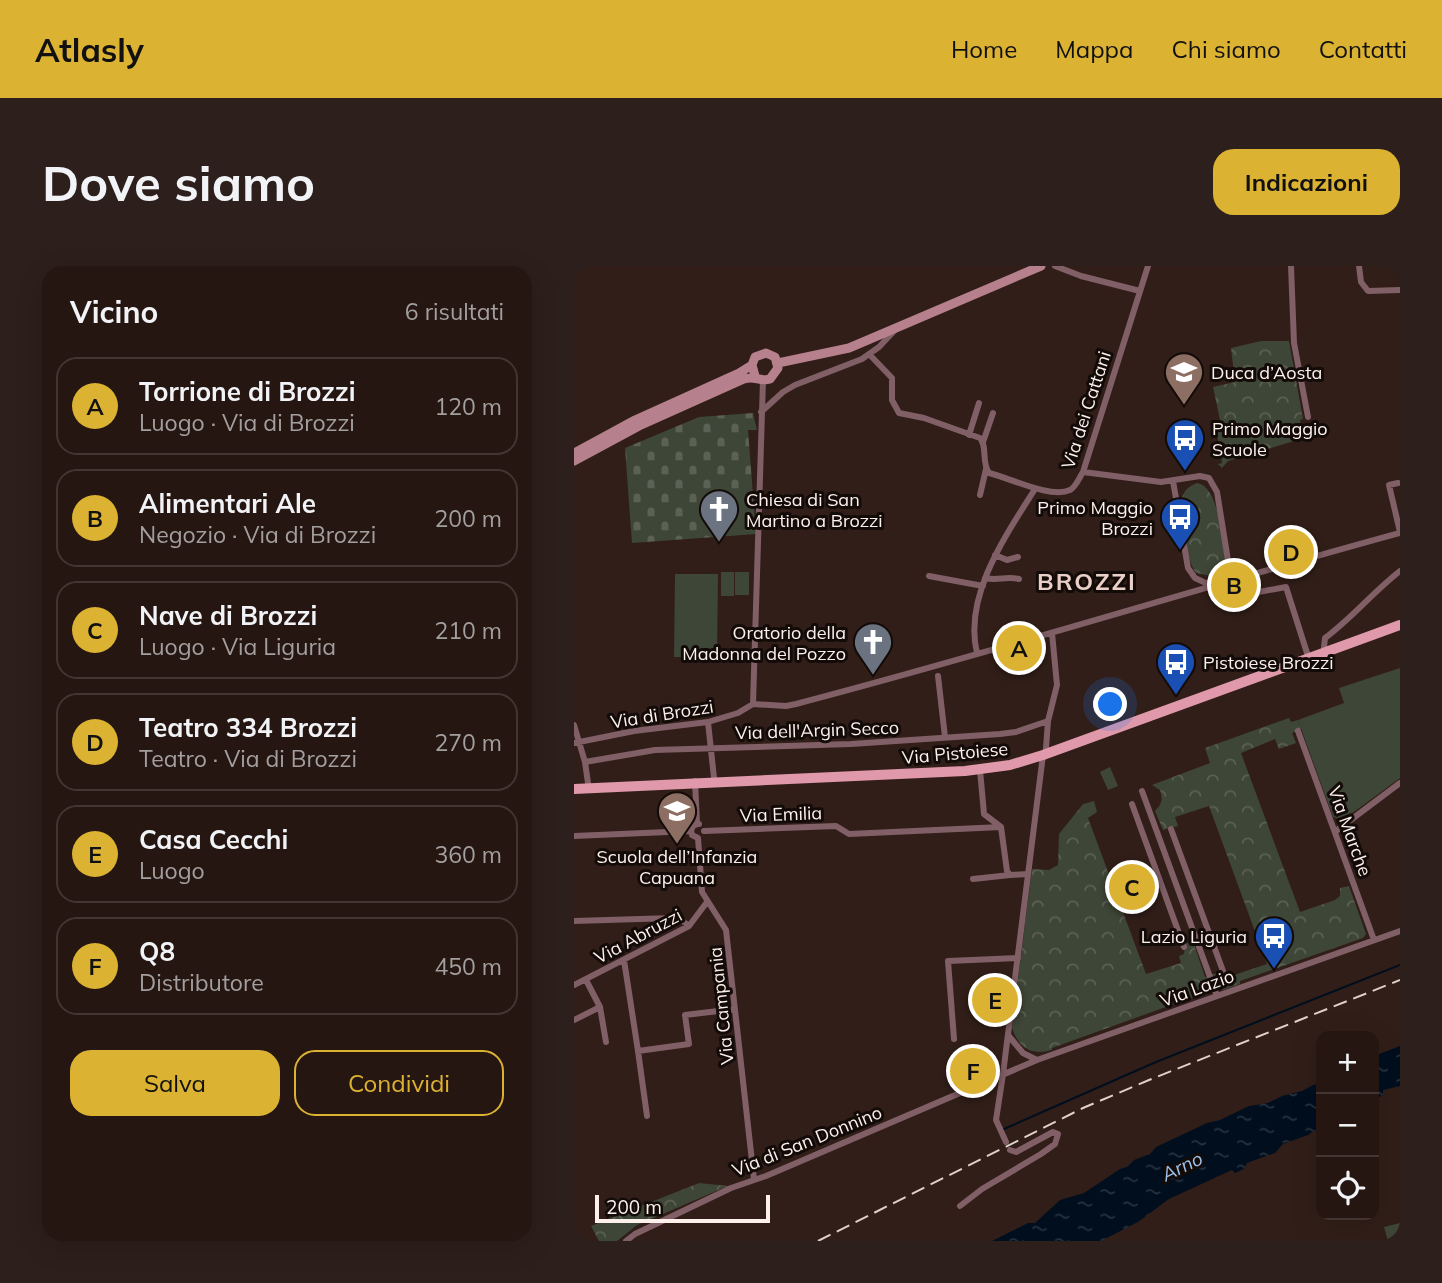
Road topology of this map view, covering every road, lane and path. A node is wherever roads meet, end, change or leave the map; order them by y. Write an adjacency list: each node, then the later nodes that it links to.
1 (1041, 266): 8 (street)
2 (1055, 266): 7 (street)
3 (1148, 266): 7 (street, Via dei Cattani)
4 (1291, 266): 16 (street)
5 (1359, 266): 6 (street)
6 (1400, 289)
7 (1140, 291): 22 (street, Via dei Cattani)
8 (898, 327): 9 (street); 10 (street)
9 (869, 354): 14 (street); 17 (street)
10 (778, 363): 11 (street); 12 (street)
11 (752, 365): 12 (street); 19 (street)
12 (759, 378): 14 (street); 20 (street)
13 (979, 403): 17 (street)
14 (761, 412): 44 (street)
15 (993, 412): 18 (street)
16 (1308, 417)
17 (969, 435): 18 (street)
18 (983, 442): 21 (street)
19 (574, 453)
20 (574, 461)
21 (986, 469): 25 (street, Via dei Cattani); 26 (street)
22 (1083, 472): 23 (street); 25 (street, Via dei Cattani)
23 (1173, 481): 33 (street); 35 (street)
24 (1398, 484): 27 (street, Via di Brozzi)
25 (1035, 489): 28 (street)
26 (980, 495)
27 (1400, 532): 33 (street, Via di Brozzi)
28 (995, 555): 29 (street); 34 (street)
29 (1018, 557)
30 (1400, 571): 40 (street)
31 (929, 576): 34 (street)
32 (1019, 579): 34 (street)
33 (1231, 579): 35 (street, Via di Brozzi)
34 (984, 582): 41 (street)
35 (1210, 585): 39 (street, Via di Brozzi)
36 (1237, 596): 42 (street)
37 (1400, 620): 40 (main road, Via Pistoiese)
38 (1400, 625): 52 (main road, Via Pistoiese)
39 (1052, 633): 41 (street, Via di Brozzi); 45 (street)
40 (1324, 647): 42 (main road, Via Pistoiese)
41 (977, 653): 43 (street, Via di Brozzi)
42 (1307, 653): 52 (main road, Via Pistoiese)
43 (937, 671): 44 (street, Via di Brozzi); 49 (street)
44 (753, 704): 46 (street, Via di Brozzi)
45 (1048, 721): 49 (street, Via dell'Argin Secco); 52 (street)
46 (708, 722): 50 (street, Via di Brozzi); 51 (street)
47 (574, 725): 50 (street)
48 (1298, 731): 67 (street, Via Marche)
49 (945, 737): 51 (street, Via dell'Argin Secco)
50 (577, 742): 53 (street)
51 (711, 747): 53 (street, Via dell'Argin Secco); 55 (street)
52 (1045, 751): 54 (main road, Via Pistoiese); 55 (main road, Via Pistoiese); 75 (street)
53 (585, 762): 57 (street)
54 (980, 770): 56 (main road, Via Pistoiese); 63 (street)
55 (714, 778): 56 (main road, Via Pistoiese)
56 (695, 782): 57 (main road, Via Pistoiese); 59 (main road, Via Pistoiese); 62 (street)
57 (588, 783): 59 (main road, Via Pistoiese)
58 (1400, 783): 67 (street)
59 (574, 786)
60 (1142, 791): 68 (street)
61 (1132, 804): 71 (street)
62 (697, 824): 65 (street); 66 (street)
63 (1001, 827): 66 (street, Via Emilia); 76 (street)
64 (1171, 829): 72 (street)
65 (691, 831): 69 (street); 70 (street)
66 (704, 831): 70 (street)
67 (1336, 831): 87 (street, Via Marche)
68 (1157, 834): 71 (street); 73 (street)
69 (574, 836)
70 (698, 838): 79 (street, Via Campania)
71 (1145, 839): 74 (street)
72 (1184, 864): 73 (street); 78 (street)
73 (1170, 869): 74 (street); 80 (street)
74 (1157, 873): 81 (street)
75 (1028, 874): 76 (street); 89 (street)
76 (1010, 875): 77 (street)
77 (973, 879)
78 (1197, 900): 80 (street); 85 (street)
79 (707, 902): 83 (street, Via Abruzzi); 96 (street, Via Campania)
80 (1183, 905): 81 (street); 86 (street)
81 (1171, 910): 88 (street)
82 (574, 921): 83 (street)
83 (689, 926): 90 (street, Via Abruzzi)
84 (1400, 931): 87 (street, Via Lazio)
85 (1209, 933): 86 (street); 91 (street)
86 (1196, 938): 94 (street)
87 (1374, 940): 94 (street, Via Lazio)
88 (1184, 947)
89 (1018, 958): 98 (street); 99 (street)
90 (624, 960): 92 (street, Via Abruzzi); 101 (street)
91 (1223, 971)
92 (586, 979): 93 (street, Via Abruzzi); 95 (street)
93 (574, 985)
94 (1217, 996): 102 (street, Via Lazio)
95 (600, 1007): 97 (street); 100 (street)
96 (735, 1009): 101 (street); 107 (street, Via Campania)
97 (574, 1020)
98 (1008, 1035): 102 (street); 103 (street)
99 (954, 1039)
100 (606, 1042)
101 (638, 1051): 104 (street)
102 (1037, 1060): 103 (street, Via Lazio)
103 (1003, 1074): 105 (street); 107 (street, Via di San Donnino)
104 (647, 1116)
105 (1006, 1142)
106 (1011, 1151): 108 (street)
107 (754, 1179): 109 (street, Via di San Donnino)
108 (960, 1206)
109 (626, 1241)

